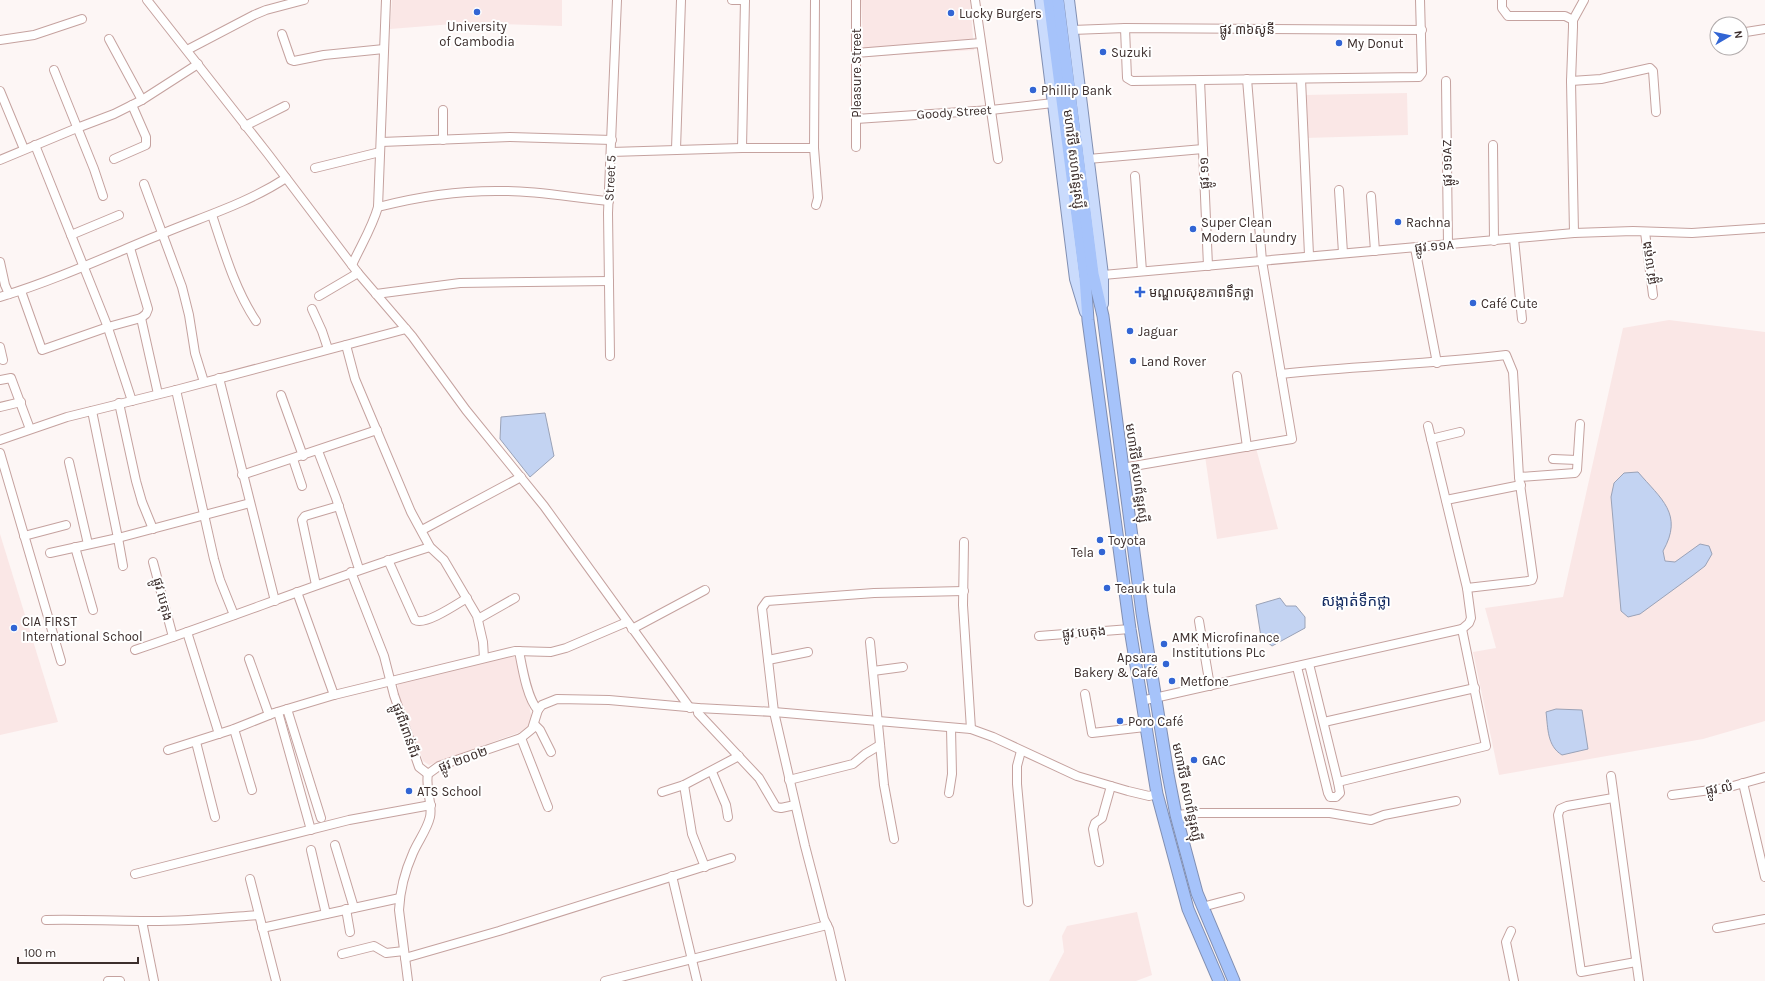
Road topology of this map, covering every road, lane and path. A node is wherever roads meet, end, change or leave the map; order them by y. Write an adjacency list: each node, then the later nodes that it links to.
1 (147, 0): 30 (street)
2 (304, 0): 30 (street)
3 (386, 0): 29 (street)
4 (616, 0): 51 (street, Street 5)
5 (681, 0): 59 (street)
6 (732, 0): 7 (street)
7 (745, 0): 56 (street)
8 (815, 0): 57 (street)
9 (856, 0): 31 (street, Pleasure Street)
10 (975, 0): 28 (street)
11 (1040, 0): 41 (main road, មហាវិថី សហព័ន្ធរុស្ស៊ី)
12 (1049, 0): 61 (highway)
13 (1058, 0): 61 (highway)
14 (1068, 0): 22 (main road, មហាវិថី សហព័ន្ធរុស្ស៊ី)
15 (1420, 0): 23 (street)
16 (1502, 0): 19 (street)
17 (1584, 0): 19 (street)
18 (82, 19): 27 (street)
19 (1573, 20): 38 (street)
20 (1126, 28): 22 (street, ផ្លូវ ៣៦សូនី); 23 (street, ផ្លូវ ៣៦សូនី); 36 (street)
21 (1765, 29): 24 (street)
22 (1072, 30): 65 (main road, មហាវិថី សហព័ន្ធរុស្ស៊ី)
23 (1422, 30): 35 (street)
24 (1749, 32)
25 (282, 34): 29 (street)
26 (109, 39): 40 (street)
27 (0, 40)
28 (981, 43): 31 (street); 45 (street)
29 (384, 49): 52 (street)
30 (187, 50): 32 (street)
31 (856, 53): 47 (street, Pleasure Street)
32 (198, 64): 40 (street); 48 (street)
33 (54, 70): 49 (street)
34 (1247, 79): 35 (street); 36 (street); 93 (street)
35 (1301, 79): 92 (street)
36 (1200, 80): 60 (street, ផ្លូវ ១១)
37 (1446, 81): 87 (street, ផ្លូវ ១១AZ)
38 (1571, 81): 46 (street); 83 (street)
39 (0, 91): 58 (street)
40 (142, 100): 42 (street)
41 (1052, 103): 45 (street, Goody Street); 112 (main road, មហាវិថី សហព័ន្ធរុស្ស៊ី)
42 (132, 105): 49 (street); 64 (street)
43 (285, 106): 48 (street)
44 (443, 110): 50 (street)
45 (991, 110): 47 (street, Goody Street); 67 (street)
46 (1656, 112)
47 (856, 119): 55 (street, Pleasure Street)
48 (246, 126): 70 (street)
49 (77, 128): 53 (street); 73 (street)
50 (443, 140): 51 (street); 52 (street)
51 (612, 140): 63 (street, Street 5)
52 (381, 142): 62 (street)
53 (35, 145): 58 (street); 84 (street)
54 (1493, 145): 86 (street)
55 (856, 147)
56 (742, 148): 57 (street); 59 (street)
57 (814, 148): 76 (street)
58 (24, 149): 66 (street)
59 (676, 149): 63 (street)
60 (1203, 149): 65 (street); 96 (street, ផ្លូវ ១១)
61 (1073, 151): 109 (highway, មហាវិថី សហព័ន្ធរុស្ស៊ី); 112 (highway, មហាវិថី សហព័ន្ធរុស្ស៊ី)
62 (380, 152): 68 (street); 77 (street)
63 (611, 152): 75 (street, Street 5)
64 (114, 159)
65 (1088, 159): 100 (main road, មហាវិថី សហព័ន្ធរុស្ស៊ី)
66 (0, 160)
67 (998, 160)
68 (315, 168)
69 (1135, 176): 98 (street)
70 (286, 178): 79 (street); 95 (street)
71 (144, 184): 82 (street)
72 (1339, 190): 91 (street)
73 (103, 196)
74 (1371, 196): 90 (street)
75 (609, 201): 77 (street); 101 (street, Street 5)
76 (816, 205)
77 (378, 207): 95 (street)
78 (119, 215): 84 (street)
79 (212, 215): 82 (street); 113 (street)
80 (1765, 228): 81 (street, ផ្លូវ ១១A)
81 (1645, 232): 83 (street, ផ្លូវ ១១A); 105 (street, ផ្លូវ បេតុង)
82 (164, 233): 88 (street); 126 (street)
83 (1574, 233): 85 (street, ផ្លូវ ១១A)
84 (71, 235): 97 (street)
85 (1514, 239): 86 (street, ផ្លូវ ១១A); 111 (street)
86 (1494, 241): 87 (street, ផ្លូវ ១១A)
87 (1448, 245): 89 (street, ផ្លូវ ១១A)
88 (130, 248): 97 (street); 110 (street)
89 (1415, 248): 90 (street, ផ្លូវ ១១A); 121 (street)
90 (1375, 251): 91 (street, ផ្លូវ ១១A)
91 (1343, 253): 92 (street, ផ្លូវ ១១A)
92 (1309, 255): 93 (street, ផ្លូវ ១១A)
93 (1262, 261): 96 (street, ផ្លូវ ១១A); 122 (street)
94 (0, 262): 103 (street)
95 (352, 265): 99 (street)
96 (1208, 266): 98 (street, ផ្លូវ ១១A)
97 (84, 267): 102 (street); 114 (street)
98 (1142, 271): 100 (street, ផ្លូវ ១១A)
99 (358, 273): 104 (street); 106 (street)
100 (1103, 275): 109 (main road, មហាវិថី សហព័ន្ធរុស្ស៊ី)
101 (609, 281): 104 (street); 119 (street, Street 5)
102 (21, 291): 103 (street); 114 (street)
103 (9, 294): 107 (street)
104 (376, 294): 115 (street)
105 (1653, 295)
106 (319, 296)
107 (0, 297)
108 (312, 309): 118 (street)
109 (1103, 316): 150 (highway, មហាវិថី សហព័ន្ធរុស្ស៊ី)
110 (141, 318): 114 (street); 128 (street)
111 (1522, 319)
112 (1088, 320): 188 (highway, មហាវិថី សហព័ន្ធរុស្ស៊ី)
113 (256, 321)
114 (108, 327): 130 (street)
115 (406, 329): 116 (street); 153 (street)
116 (346, 344): 118 (street); 138 (street)
117 (0, 347): 120 (street)
118 (328, 349): 124 (street)
119 (610, 356)
120 (3, 360)
121 (1437, 363): 122 (street); 152 (street)
122 (1281, 374): 142 (street)
123 (1238, 376): 142 (street)
124 (219, 378): 126 (street); 151 (street)
125 (0, 380): 131 (street)
126 (204, 382): 127 (street)
127 (176, 390): 128 (street); 159 (street)
128 (158, 394): 130 (street)
129 (281, 395): 145 (street)
130 (132, 401): 132 (street)
131 (21, 402): 133 (street); 137 (street)
132 (119, 403): 134 (street); 161 (street)
133 (0, 407)
134 (92, 411): 137 (street); 164 (street)
135 (1580, 424): 148 (street)
136 (1428, 426): 140 (street)
137 (30, 429): 141 (street)
138 (377, 430): 143 (street); 162 (street)
139 (1460, 432): 140 (street)
140 (1431, 439): 156 (street)
141 (0, 440)
142 (1247, 447): 150 (street)
143 (318, 451): 145 (street); 158 (street, ផ្លូវពីរពាន់ពីរ)
144 (0, 453): 163 (street)
145 (303, 456): 146 (street)
146 (293, 459): 151 (street); 155 (street)
147 (1553, 459): 148 (street)
148 (1578, 460): 152 (street)
149 (69, 462): 166 (street)
150 (1122, 468): 210 (highway, មហាវិថី សហព័ន្ធរុស្ស៊ី)
151 (242, 475): 157 (street)
152 (1519, 476): 154 (street)
153 (521, 477): 162 (street); 186 (street)
154 (1521, 485): 156 (street); 175 (street)
155 (302, 486)
156 (1446, 500): 175 (street)
157 (250, 503): 159 (street); 181 (street)
158 (339, 506): 173 (street, ផ្លូវពីរពាន់ពីរ); 174 (street)
159 (204, 516): 161 (street); 183 (street)
160 (66, 525): 163 (street)
161 (153, 530): 164 (street)
162 (422, 530): 168 (street)
163 (24, 536): 200 (street)
164 (118, 538): 166 (street); 172 (street)
165 (964, 542): 177 (street)
166 (88, 544): 167 (street)
167 (75, 547): 169 (street); 182 (street)
168 (430, 547): 170 (street); 179 (street)
169 (50, 553)
170 (388, 560): 173 (street); 179 (street)
171 (153, 562): 192 (street, ផ្លូវ បេតុង)
172 (123, 566)
173 (355, 570): 174 (street); 205 (street, ផ្លូវពីរពាន់ពីរ)
174 (316, 585): 178 (street)
175 (1466, 588): 189 (street)
176 (705, 590): 187 (street)
177 (964, 591): 199 (street); 225 (street)
178 (297, 592): 181 (street); 209 (street)
179 (467, 598): 184 (street)
180 (515, 598): 184 (street)
181 (275, 601): 183 (street)
182 (93, 610)
183 (234, 615): 190 (street)
184 (478, 619): 197 (street)
185 (1199, 621): 206 (street)
186 (627, 622): 187 (street); 195 (street)
187 (632, 629): 212 (street)
188 (1130, 629): 191 (street, ផ្លូវ បេតុង); 211 (highway, មហាវិថី សហព័ន្ធរុស្ស៊ី)
189 (1462, 629): 201 (street); 207 (street)
190 (187, 632): 192 (street); 226 (street)
191 (1039, 636)
192 (172, 637): 194 (street)
193 (870, 642): 204 (street)
194 (136, 650)
195 (520, 651): 197 (street); 215 (street)
196 (808, 652): 199 (street)
197 (484, 658): 205 (street)
198 (248, 659): 218 (street)
199 (768, 660): 217 (street)
200 (62, 661)
201 (1309, 664): 203 (street); 220 (street)
202 (903, 666): 204 (street)
203 (1297, 667): 206 (street); 239 (street)
204 (873, 671): 219 (street)
205 (392, 682): 209 (street); 235 (street, ផ្លូវពីរពាន់ពីរ)
206 (1210, 686): 210 (street)
207 (1475, 688): 220 (street); 239 (street)
208 (1084, 694): 222 (street)
209 (334, 695): 214 (street)
210 (1154, 698): 211 (street); 253 (highway, មហាវិថី សហព័ន្ធរុស្ស៊ី)
211 (1141, 701): 222 (highway, មហាវិថី សហព័ន្ធរុស្ស៊ី)
212 (690, 708): 213 (street); 215 (street)
213 (698, 708): 217 (street); 233 (street)
214 (287, 709): 216 (street); 256 (street)
215 (538, 710): 221 (street)
216 (278, 712): 218 (street); 257 (street)
217 (774, 712): 219 (street); 238 (street)
218 (269, 715): 224 (street)
219 (879, 722): 223 (street); 229 (street)
220 (1324, 722): 239 (street)
221 (535, 725): 227 (street, ផ្លូវ ២០០២); 232 (street)
222 (1145, 727): 246 (highway, មហាវិថី សហព័ន្ធរុស្ស៊ី)
223 (952, 728): 225 (street); 245 (street)
224 (234, 729): 226 (street); 243 (street)
225 (971, 729): 231 (street)
226 (219, 734): 228 (street)
227 (520, 738): 235 (street, ផ្លូវ ២០០២); 252 (street)
228 (196, 742): 230 (street); 255 (street)
229 (880, 745): 238 (street); 258 (street)
230 (168, 750)
231 (1021, 751): 242 (street); 270 (street)
232 (551, 752)
233 (739, 756): 234 (street); 251 (street)
234 (712, 772): 241 (street); 254 (street)
235 (428, 774): 250 (street, ផ្លូវ ២០០២)
236 (1611, 776): 248 (street)
237 (1765, 777): 240 (street, ផ្លូវ លំ)
238 (789, 780): 251 (street)
239 (1338, 782)
240 (1743, 783): 247 (street, ផ្លូវ លំ); 266 (street)
241 (684, 785): 244 (street); 263 (street)
242 (1111, 786): 246 (street); 262 (street)
243 (252, 790)
244 (662, 792)
245 (949, 793)
246 (1157, 794): 295 (highway, មហាវិថី សហព័ន្ធរុស្ស៊ី)
247 (1672, 795)
248 (1613, 798): 286 (street); 286 (street)
249 (1456, 801): 253 (street)
250 (431, 805): 257 (street); 269 (street, ផ្លូវ ២០០២)
251 (795, 805): 278 (street)
252 (548, 806)
253 (1176, 815): 271 (highway, មហាវិថី សហព័ន្ធរុស្ស៊ី)
254 (728, 816)
255 (214, 817)
256 (321, 818)
257 (311, 830): 264 (street)
258 (894, 840)
259 (335, 845): 272 (street)
260 (311, 850): 273 (street)
261 (731, 858): 263 (street)
262 (1099, 862)
263 (705, 867): 265 (street)
264 (135, 874)
265 (672, 876): 284 (street); 285 (street)
266 (1765, 877)
267 (250, 879): 274 (street)
268 (1240, 897): 271 (street)
269 (400, 898): 272 (street); 284 (street, ផ្លូវ ២០០២)
270 (1028, 902)
271 (1202, 907): 296 (highway, មហាវិថី សហព័ន្ធរុស្ស៊ី)
272 (350, 909): 273 (street); 282 (street)
273 (326, 914): 279 (street)
274 (258, 915): 277 (street); 279 (street)
275 (1765, 919): 280 (street)
276 (46, 920): 277 (street)
277 (142, 922): 289 (street)
278 (827, 925): 285 (street); 294 (street)
279 (262, 928): 290 (street)
280 (1717, 928)
281 (1511, 931): 297 (street)
282 (350, 932)
283 (342, 954): 284 (street)
284 (404, 954): 291 (street, ផ្លូវ ២០០២)
285 (694, 960): 292 (street); 293 (street)
286 (1636, 962): 298 (street)
287 (108, 981): 288 (street)
288 (120, 981)
289 (154, 981)
290 (276, 981)
291 (408, 981)
292 (605, 981)
293 (697, 981)
294 (841, 981)
295 (1219, 981)
296 (1234, 981)
297 (1514, 981)
298 (1639, 981)

